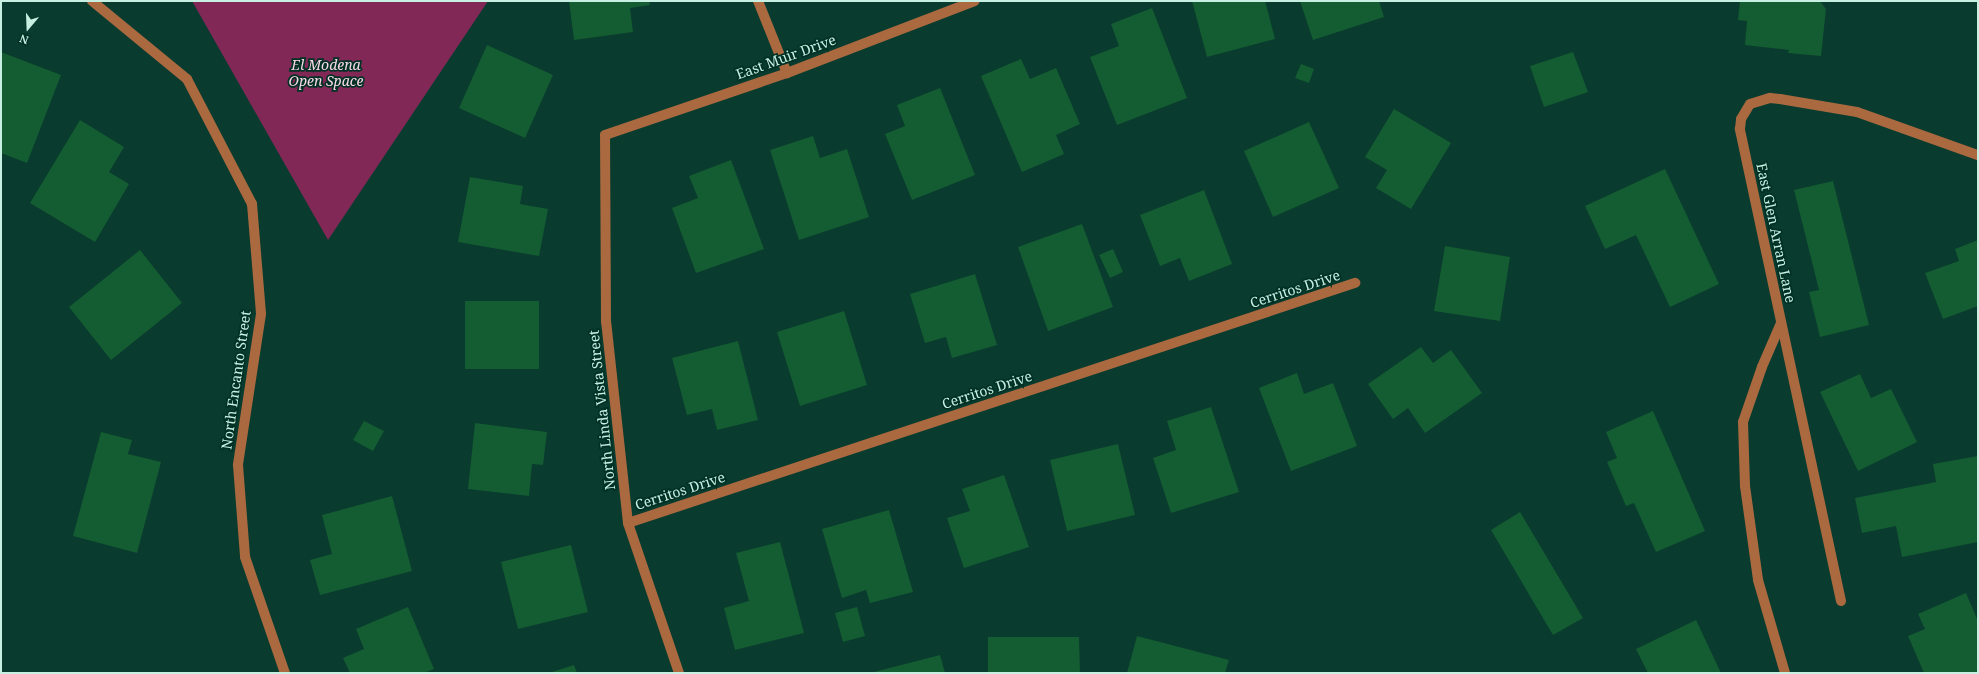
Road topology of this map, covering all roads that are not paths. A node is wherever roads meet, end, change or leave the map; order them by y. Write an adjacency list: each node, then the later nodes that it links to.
1 (92, 1): 11 (street, North Encanto Street)
2 (758, 1): 4 (street)
3 (975, 1): 4 (street, East Muir Drive)
4 (786, 73): 5 (street, East Muir Drive)
5 (605, 135): 9 (street, North Linda Vista Street)
6 (1978, 155): 8 (street, East Glen Arran Lane)
7 (1355, 284): 9 (street, Cerritos Drive)
8 (1781, 323): 10 (street, East Glen Arran Lane); 13 (street)
9 (628, 523): 12 (street, North Linda Vista Street)
10 (1840, 601)
11 (285, 673)
12 (679, 673)
13 (1785, 673)

